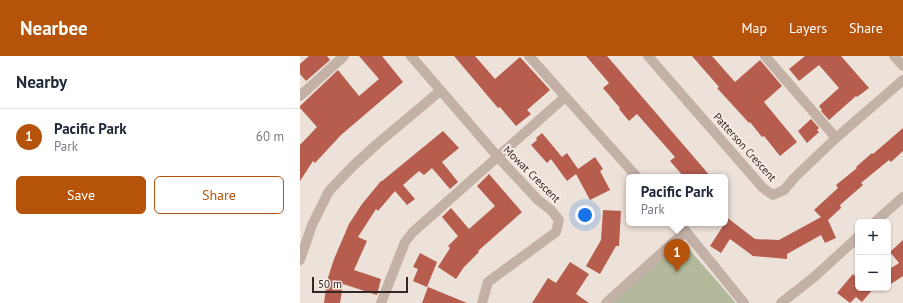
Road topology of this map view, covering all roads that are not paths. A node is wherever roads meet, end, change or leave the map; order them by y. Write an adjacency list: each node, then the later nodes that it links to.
1 (344, 56): 10 (street)
2 (411, 56): 9 (street, Mowat Crescent)
3 (529, 56): 11 (street)
4 (648, 56): 12 (street, Patterson Crescent)
5 (765, 56): 12 (street)
6 (894, 56): 7 (street)
7 (903, 66)
8 (903, 80): 12 (street, Patterson Crescent)
9 (440, 91): 13 (street, Mowat Crescent); 20 (street)
10 (300, 96)
11 (565, 97): 13 (street); 14 (street)
12 (836, 138)
13 (498, 157): 21 (street); 22 (street, Mowat Crescent)
14 (634, 174)
15 (900, 200): 16 (street); 17 (street)
16 (903, 211)
17 (878, 219)
18 (682, 227): 23 (street); 24 (street)
19 (855, 240): 25 (street)
20 (300, 260)
21 (381, 303)
22 (482, 303)
23 (606, 303)
24 (744, 303)
25 (781, 303)

